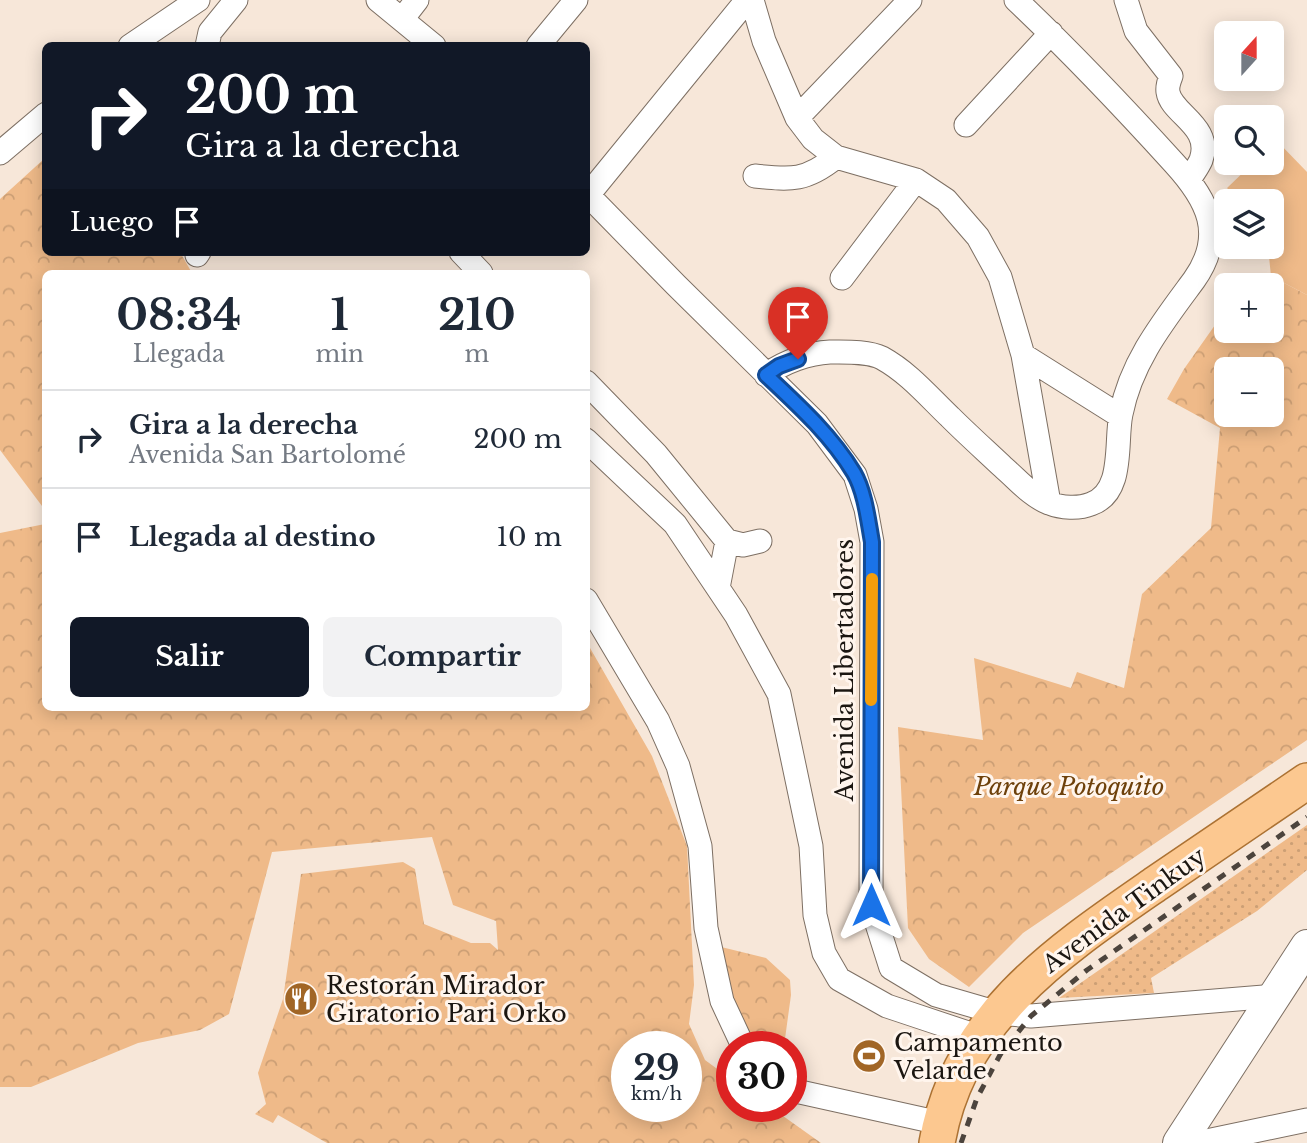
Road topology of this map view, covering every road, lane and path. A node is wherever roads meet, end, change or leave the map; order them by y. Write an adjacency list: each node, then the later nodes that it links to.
1 (198, 0): 12 (street)
2 (236, 0): 13 (street)
3 (379, 0): 10 (street)
4 (576, 0): 15 (street)
5 (747, 0): 24 (street)
6 (752, 0): 17 (street)
7 (909, 0): 17 (street)
8 (1016, 0): 11 (street)
9 (1126, 0): 23 (street)
10 (410, 9): 14 (street)
11 (1051, 33): 18 (street); 23 (street)
12 (136, 42)
13 (208, 42)
14 (431, 42)
15 (541, 42)
16 (42, 117): 19 (street)
17 (797, 118): 20 (street)
18 (966, 125)
19 (0, 153)
20 (836, 157): 21 (street); 22 (street)
21 (755, 176)
22 (916, 180): 28 (street); 29 (street)
23 (1189, 180): 32 (street)
24 (590, 190)
25 (590, 197): 30 (street, Avenida Libertadores)
26 (465, 256): 27 (street)
27 (478, 270)
28 (842, 278)
29 (1023, 355): 32 (street); 34 (street)
30 (766, 375): 34 (street); 42 (street, Avenida Libertadores)
31 (590, 386): 35 (street)
32 (1121, 416): 34 (street)
33 (590, 444): 37 (street)
34 (1049, 503)
35 (727, 541): 36 (street); 37 (street)
36 (760, 541)
37 (718, 588): 42 (street)
38 (590, 607): 43 (street)
39 (1307, 781): 42 (main road, Avenida Tinkuy)
40 (1303, 957): 41 (main road)
41 (1275, 996): 42 (street); 47 (main road)
42 (989, 1025): 46 (main road, Avenida Tinkuy)
43 (736, 1031)
44 (807, 1095): 46 (street)
45 (1307, 1120): 48 (street)
46 (938, 1133)
47 (1180, 1143)
48 (1197, 1143)

